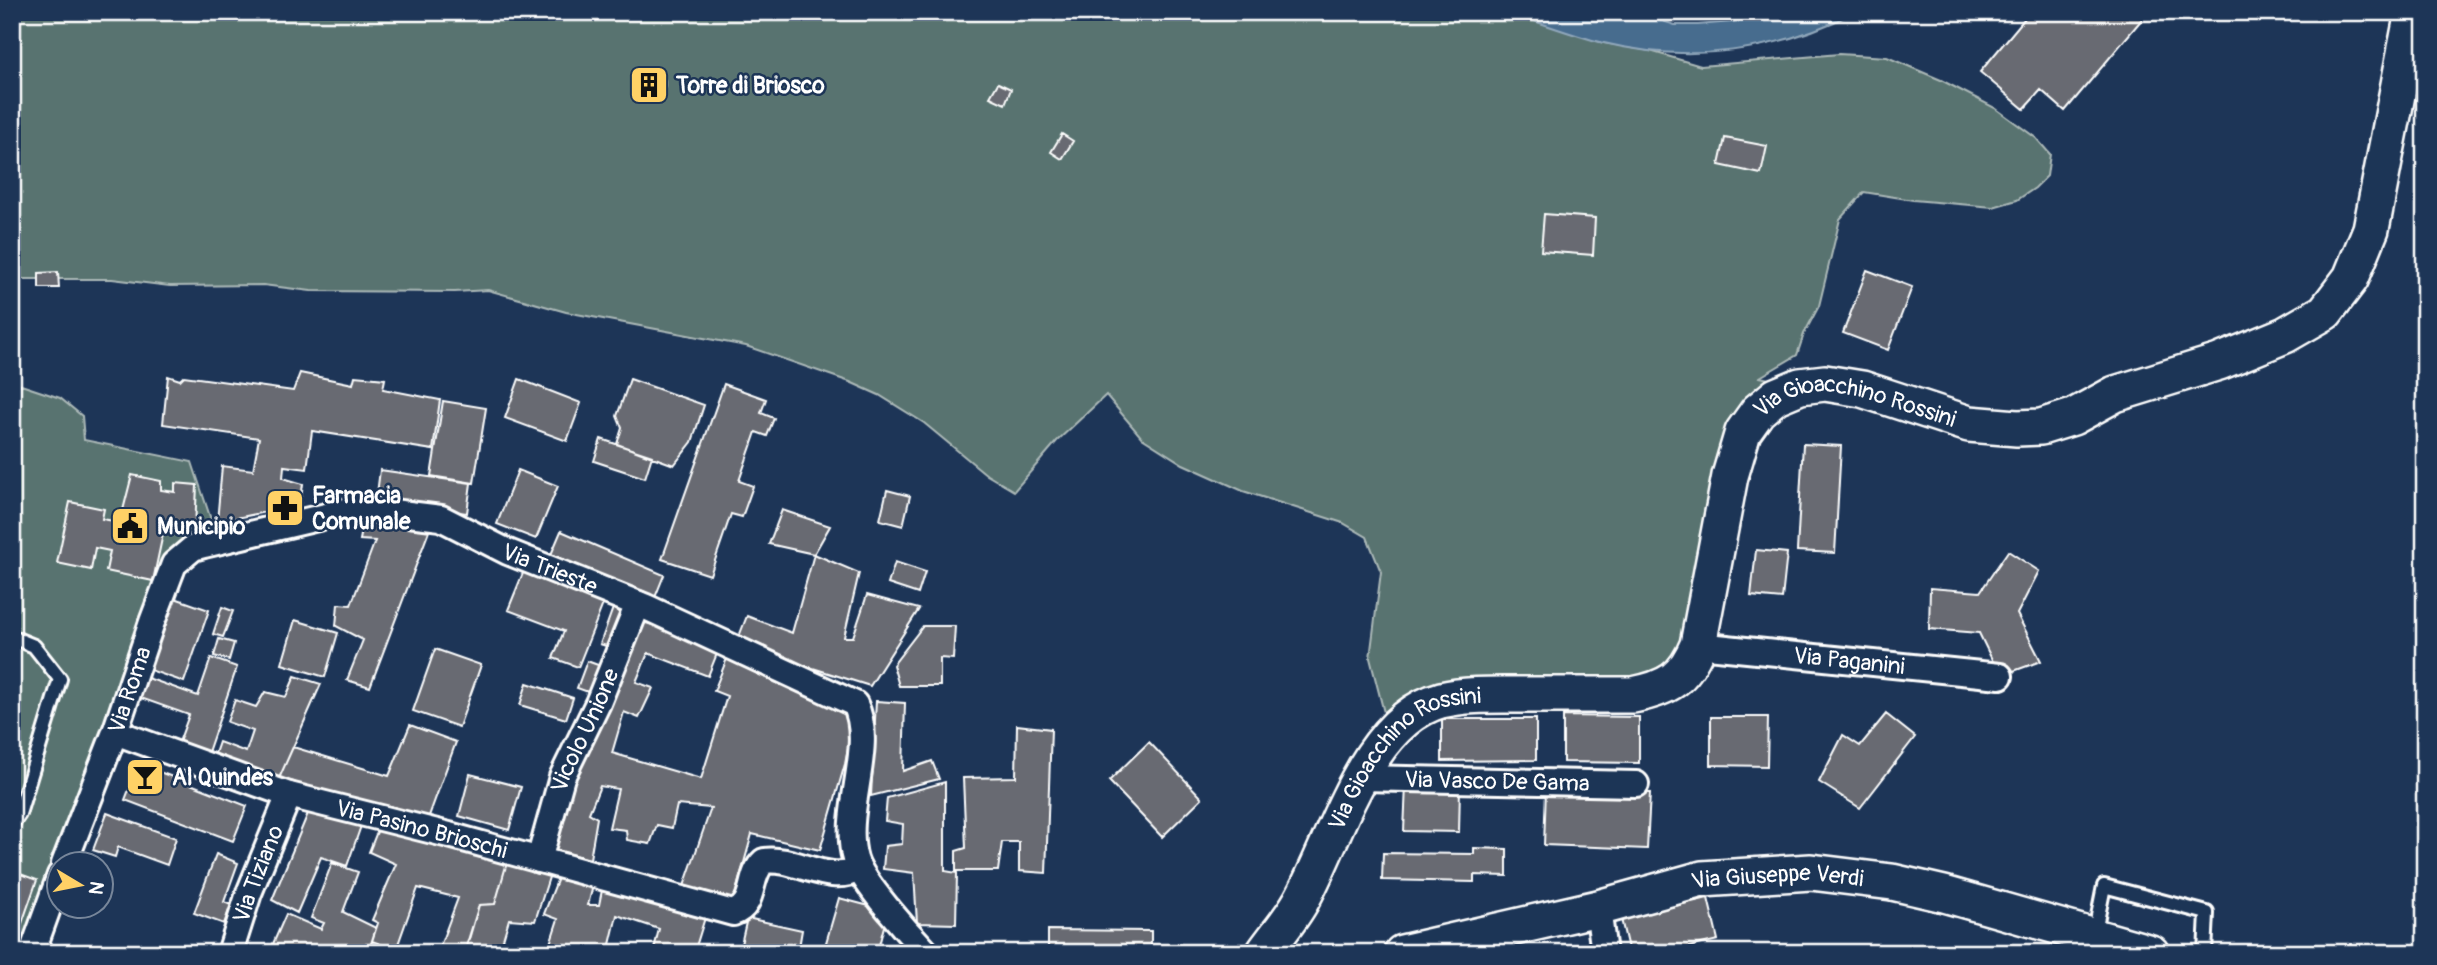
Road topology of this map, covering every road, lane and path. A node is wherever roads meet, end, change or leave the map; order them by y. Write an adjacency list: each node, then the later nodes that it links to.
1 (2413, 12): 5 (street, Via Gioacchino Rossini)
2 (218, 541): 3 (street, Via Trieste); 7 (street, Via Roma)
3 (638, 604): 13 (street, Vicolo Unione); 14 (street, Via Trieste)
4 (12, 638): 11 (lane)
5 (1698, 645): 6 (street, Via Paganini); 8 (street, Via Gioacchino Rossini)
6 (2000, 676)
7 (115, 732): 10 (street, Via Pasino Brioschi); 12 (street, Via Roma)
8 (1361, 778): 9 (street, Via Vasco De Gama); 23 (street, Via Gioacchino Rossini)
9 (1636, 784)
10 (289, 795): 13 (street, Via Pasino Brioschi); 20 (street, Via Tiziano)
11 (12, 824)
12 (69, 850)
13 (539, 860): 14 (street, Via Pasino Brioschi)
14 (865, 877): 17 (street)
15 (1598, 908): 18 (street, Via Giuseppe Verdi); 24 (street, Via Giuseppe Verdi); 25 (street)
16 (46, 914): 19 (street)
17 (903, 926): 21 (street); 22 (street)
18 (2091, 944): 26 (street, Via Giuseppe Verdi); 27 (lane)
19 (32, 953)
20 (230, 953)
21 (895, 953)
22 (927, 953)
23 (1264, 953)
24 (1402, 953)
25 (1604, 953)
26 (2151, 953)
27 (2204, 953)

